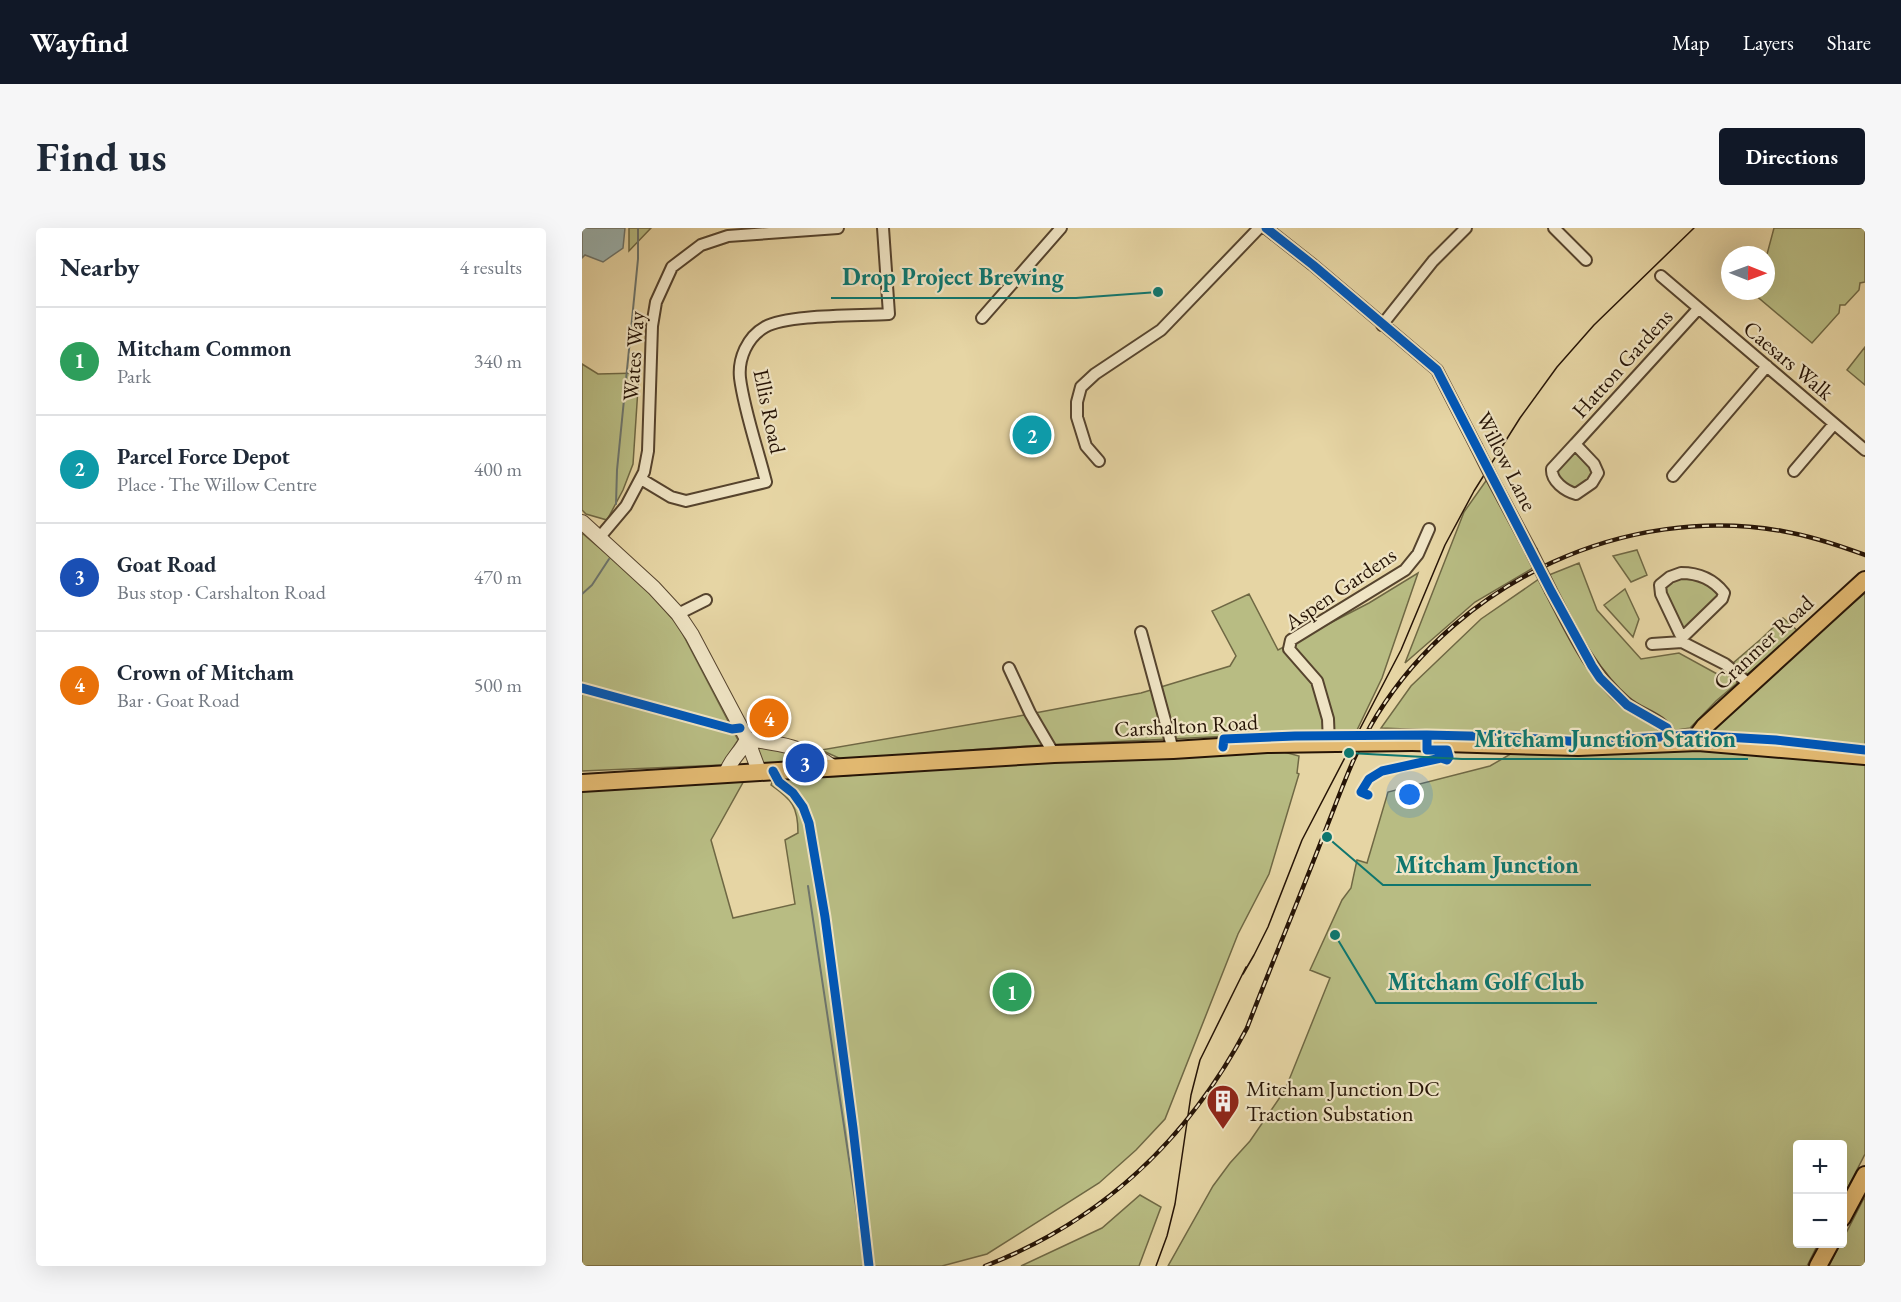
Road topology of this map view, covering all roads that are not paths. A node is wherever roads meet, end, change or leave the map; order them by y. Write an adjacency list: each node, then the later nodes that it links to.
1 (838, 228): 8 (street, Wates Way)
2 (882, 228): 21 (street, Ellis Road)
3 (1061, 228): 12 (street)
4 (1259, 228): 18 (street)
5 (1266, 228): 13 (street, Willow Lane)
6 (1466, 228): 13 (street)
7 (1554, 228): 9 (street)
8 (765, 230): 21 (street, Wates Way)
9 (1586, 260)
10 (1661, 276): 11 (street, Caesars Walk)
11 (1698, 309): 14 (street, Caesars Walk); 16 (street, Hatton Gardens)
12 (982, 318)
13 (1382, 325): 34 (street, Willow Lane, bridge)
14 (1767, 366): 15 (street, Caesars Walk); 20 (street)
15 (1834, 424): 17 (street, Caesars Walk); 19 (street)
16 (1575, 444): 16 (street, Hatton Gardens)
17 (1865, 450)
18 (1099, 461)
19 (1794, 471)
20 (1673, 476)
21 (641, 480): 24 (street, Wates Way)
22 (582, 522): 24 (street)
23 (1430, 529): 36 (street, Aspen Gardens)
24 (599, 538): 27 (street)
25 (1859, 585): 32 (main road, Cranmer Road)
26 (706, 600): 27 (street)
27 (678, 614): 33 (street)
28 (1141, 632): 37 (street)
29 (1682, 638): 29 (street); 30 (street); 32 (street)
30 (1652, 644)
31 (1010, 668): 38 (street)
32 (1749, 684): 35 (main road, Cranmer Road)
33 (747, 739): 40 (street); 41 (street); 42 (street)
34 (1672, 742): 35 (main road, Carshalton Road); 36 (main road, Carshalton Road, bridge)
35 (1698, 742): 39 (main road, Carshalton Road)
36 (1333, 743): 37 (main road, Carshalton Road)
37 (1173, 750): 38 (main road, Carshalton Road)
38 (1054, 754): 40 (main road, Carshalton Road)
39 (1865, 756)
40 (833, 767): 41 (main road, Carshalton Road)
41 (759, 771): 42 (main road, Carshalton Road)
42 (726, 774): 43 (main road, Carshalton Road)
43 (582, 783)
44 (1865, 1175): 45 (main road)
45 (1847, 1209)
46 (1828, 1248): 47 (main road)
47 (1818, 1266)

